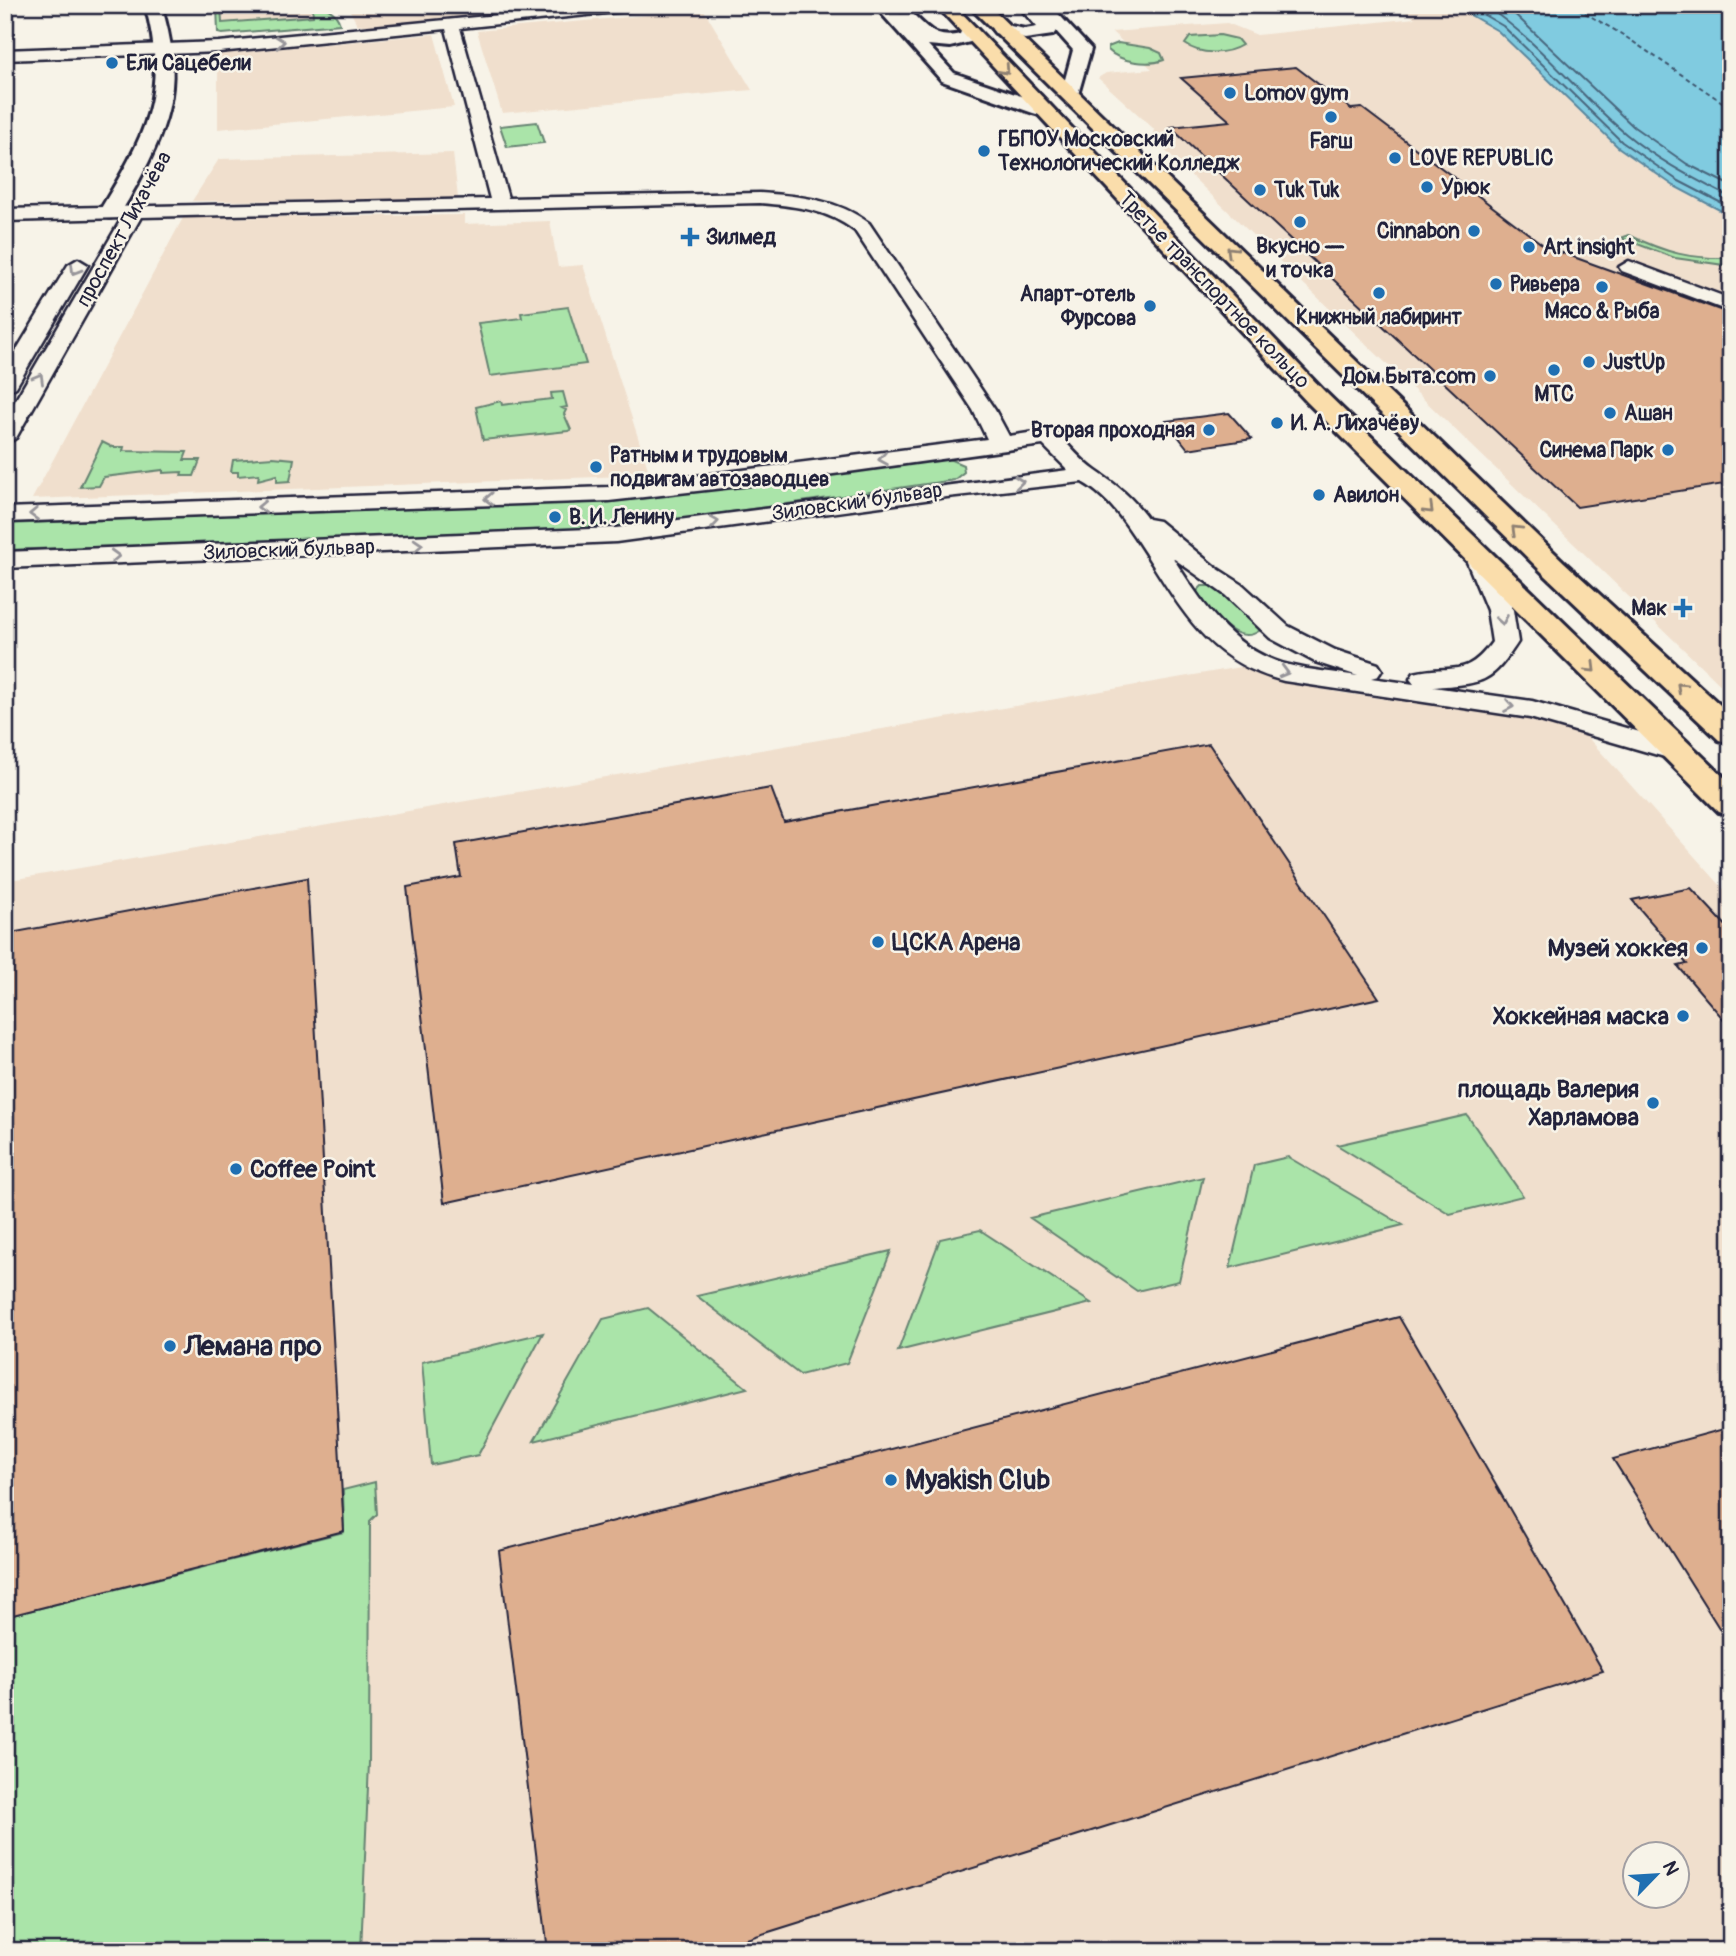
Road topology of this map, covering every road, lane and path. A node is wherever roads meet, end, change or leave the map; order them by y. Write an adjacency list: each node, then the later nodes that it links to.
1 (153, 5): 14 (main road, проспект Лихачёва)
2 (646, 5): 9 (street)
3 (883, 5): 18 (main road)
4 (896, 5): 12 (main road)
5 (944, 5): 12 (main road, Третье транспортное кольцо)
6 (978, 5): 11 (main road, Третье транспортное кольцо)
7 (1026, 5): 11 (main road)
8 (1041, 5): 17 (main road)
9 (452, 25): 13 (street, one-way to 9); 20 (street)
10 (184, 28): 13 (main road)
11 (1002, 29): 17 (main road, Третье транспортное кольцо)
12 (969, 32): 18 (main road, Третье транспортное кольцо, one-way to 18)
13 (187, 49): 14 (street); 16 (main road)
14 (167, 50): 15 (street); 23 (main road, проспект Лихачёва)
15 (5, 55)
16 (188, 68)
17 (1070, 94): 43 (main road, Третье транспортное кольцо, one-way to 17)
18 (1040, 109): 37 (main road, Третье транспортное кольцо, one-way to 37)
19 (150, 186): 21 (main road, проспект Лихачёва)
20 (501, 206): 21 (street); 29 (street)
21 (135, 211): 23 (street); 28 (street, проспект Лихачёва, one-way to 21)
22 (5, 215): 23 (street)
23 (105, 220)
24 (87, 251): 27 (street, проспект Лихачёва, one-way to 27)
25 (1629, 267): 26 (street)
26 (1731, 306)
27 (5, 387)
28 (5, 438)
29 (1001, 443): 30 (street, Зиловский бульвар); 31 (street, Зиловский бульвар)
30 (935, 451): 32 (street); 33 (street, Зиловский бульвар, one-way to 33)
31 (1092, 477): 32 (street, Зиловский бульвар, one-way to 31); 34 (street)
32 (951, 489): 36 (street, Зиловский бульвар, one-way to 32)
33 (557, 497): 35 (street, Зиловский бульвар, one-way to 35); 36 (street, Зиловский бульвар)
34 (1126, 507): 39 (street); 40 (street)
35 (5, 515)
36 (573, 538): 38 (street, Зиловский бульвар, one-way to 36)
37 (1478, 557): 41 (street, one-way to 41); 44 (main road, Третье транспортное кольцо, one-way to 44)
38 (5, 560)
39 (1216, 579): 40 (street); 41 (street)
40 (1178, 585): 42 (street)
41 (1279, 632): 42 (street)
42 (1225, 641): 44 (street, one-way to 44)
43 (1731, 733)
44 (1675, 751): 45 (main road, Третье транспортное кольцо)
45 (1725, 802)

